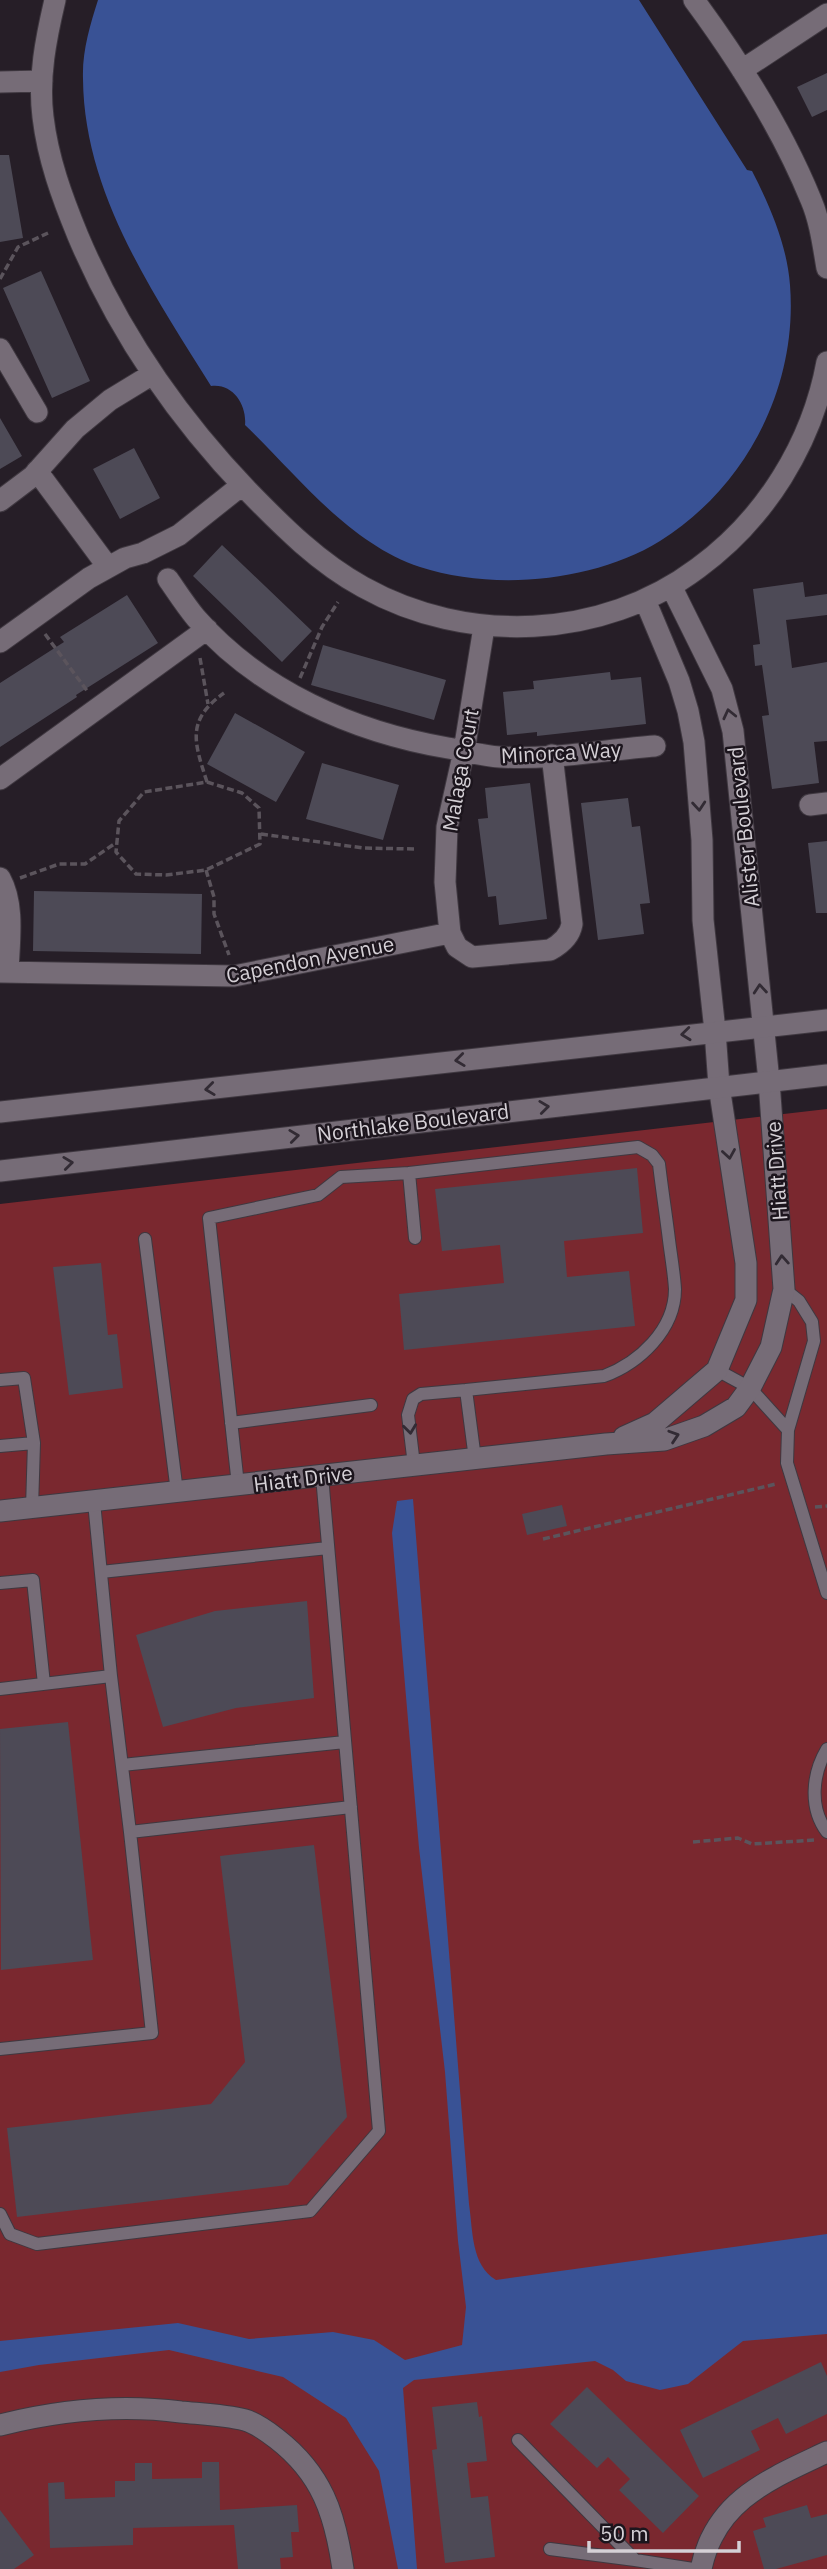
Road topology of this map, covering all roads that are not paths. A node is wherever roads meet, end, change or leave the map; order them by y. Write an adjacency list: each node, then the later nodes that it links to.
1 (55, 0): 5 (street)
2 (694, 0): 4 (street)
3 (827, 14): 4 (street)
4 (742, 70): 7 (street)
5 (42, 80): 6 (street); 10 (street)
6 (0, 82)
7 (827, 268)
8 (3, 360): 11 (street)
9 (827, 363): 17 (street)
10 (151, 375): 12 (street); 13 (street)
11 (37, 412)
12 (37, 471): 14 (street); 15 (street)
13 (242, 485): 15 (street); 18 (street)
14 (0, 501)
15 (107, 567): 20 (street)
16 (168, 579): 19 (street, Minorca Way)
17 (659, 593): 18 (street); 29 (street, Alister Boulevard, one-way to 17); 30 (street, Alister Boulevard, one-way to 30)
18 (484, 627): 22 (street, Malaga Court)
19 (202, 633): 22 (street, Minorca Way); 24 (street)
20 (0, 642)
21 (655, 746): 23 (street, Minorca Way)
22 (464, 751): 23 (street, Minorca Way); 26 (street, Malaga Court)
23 (552, 755): 26 (street)
24 (0, 779)
25 (9, 879): 27 (street)
26 (450, 933): 27 (street, Capendon Avenue)
27 (4, 972)
28 (827, 1020): 29 (street)
29 (763, 1026): 30 (street); 32 (street, Alister Boulevard)
30 (715, 1031): 33 (street, Alister Boulevard); 34 (street, one-way to 34)
31 (827, 1075): 32 (street, Northlake Boulevard)
32 (769, 1081): 33 (street, Northlake Boulevard); 39 (street, Hiatt Drive, one-way to 32)
33 (719, 1086): 35 (street, Northlake Boulevard, one-way to 33); 40 (street, Hiatt Drive, one-way to 40)
34 (0, 1112)
35 (0, 1171)
36 (409, 1173): 37 (lane); 43 (lane); 45 (lane)
37 (415, 1238)
38 (145, 1239): 54 (lane)
39 (784, 1289): 42 (street, Hiatt Drive); 46 (lane)
40 (717, 1370): 42 (lane); 48 (street, Hiatt Drive)
41 (0, 1380): 47 (lane)
42 (750, 1388): 46 (lane); 48 (street, Hiatt Drive, one-way to 42)
43 (466, 1390): 50 (lane); 51 (lane, one-way to 51)
44 (372, 1405): 45 (lane)
45 (231, 1423): 53 (lane)
46 (788, 1430): 61 (lane)
47 (34, 1443): 49 (lane); 56 (lane)
48 (606, 1444): 50 (street, Hiatt Drive)
49 (0, 1446)
50 (475, 1459): 51 (street, Hiatt Drive)
51 (414, 1465): 52 (street, Hiatt Drive)
52 (322, 1476): 53 (street, Hiatt Drive); 58 (lane)
53 (238, 1485): 54 (street, Hiatt Drive)
54 (177, 1492): 55 (street, Hiatt Drive)
55 (94, 1502): 56 (street, Hiatt Drive); 59 (lane)
56 (32, 1508): 57 (street, Hiatt Drive)
57 (0, 1511)
58 (328, 1548): 59 (lane); 65 (lane)
59 (101, 1572): 62 (lane)
60 (0, 1583): 63 (lane)
61 (827, 1593)
62 (111, 1676): 63 (lane); 67 (lane)
63 (44, 1684): 64 (lane)
64 (0, 1689)
65 (345, 1742): 67 (lane); 68 (lane)
66 (827, 1749): 70 (lane)
67 (122, 1765): 69 (lane)
68 (351, 1807): 69 (lane); 72 (lane)
69 (130, 1832): 71 (lane)
70 (827, 1832)
71 (0, 2049)
72 (0, 2214)
73 (0, 2425): 78 (street)
74 (518, 2441): 77 (lane)
75 (827, 2452): 80 (street)
76 (550, 2549): 77 (lane)
77 (635, 2560): 79 (lane)
78 (343, 2569)
79 (693, 2569)
80 (701, 2569)

